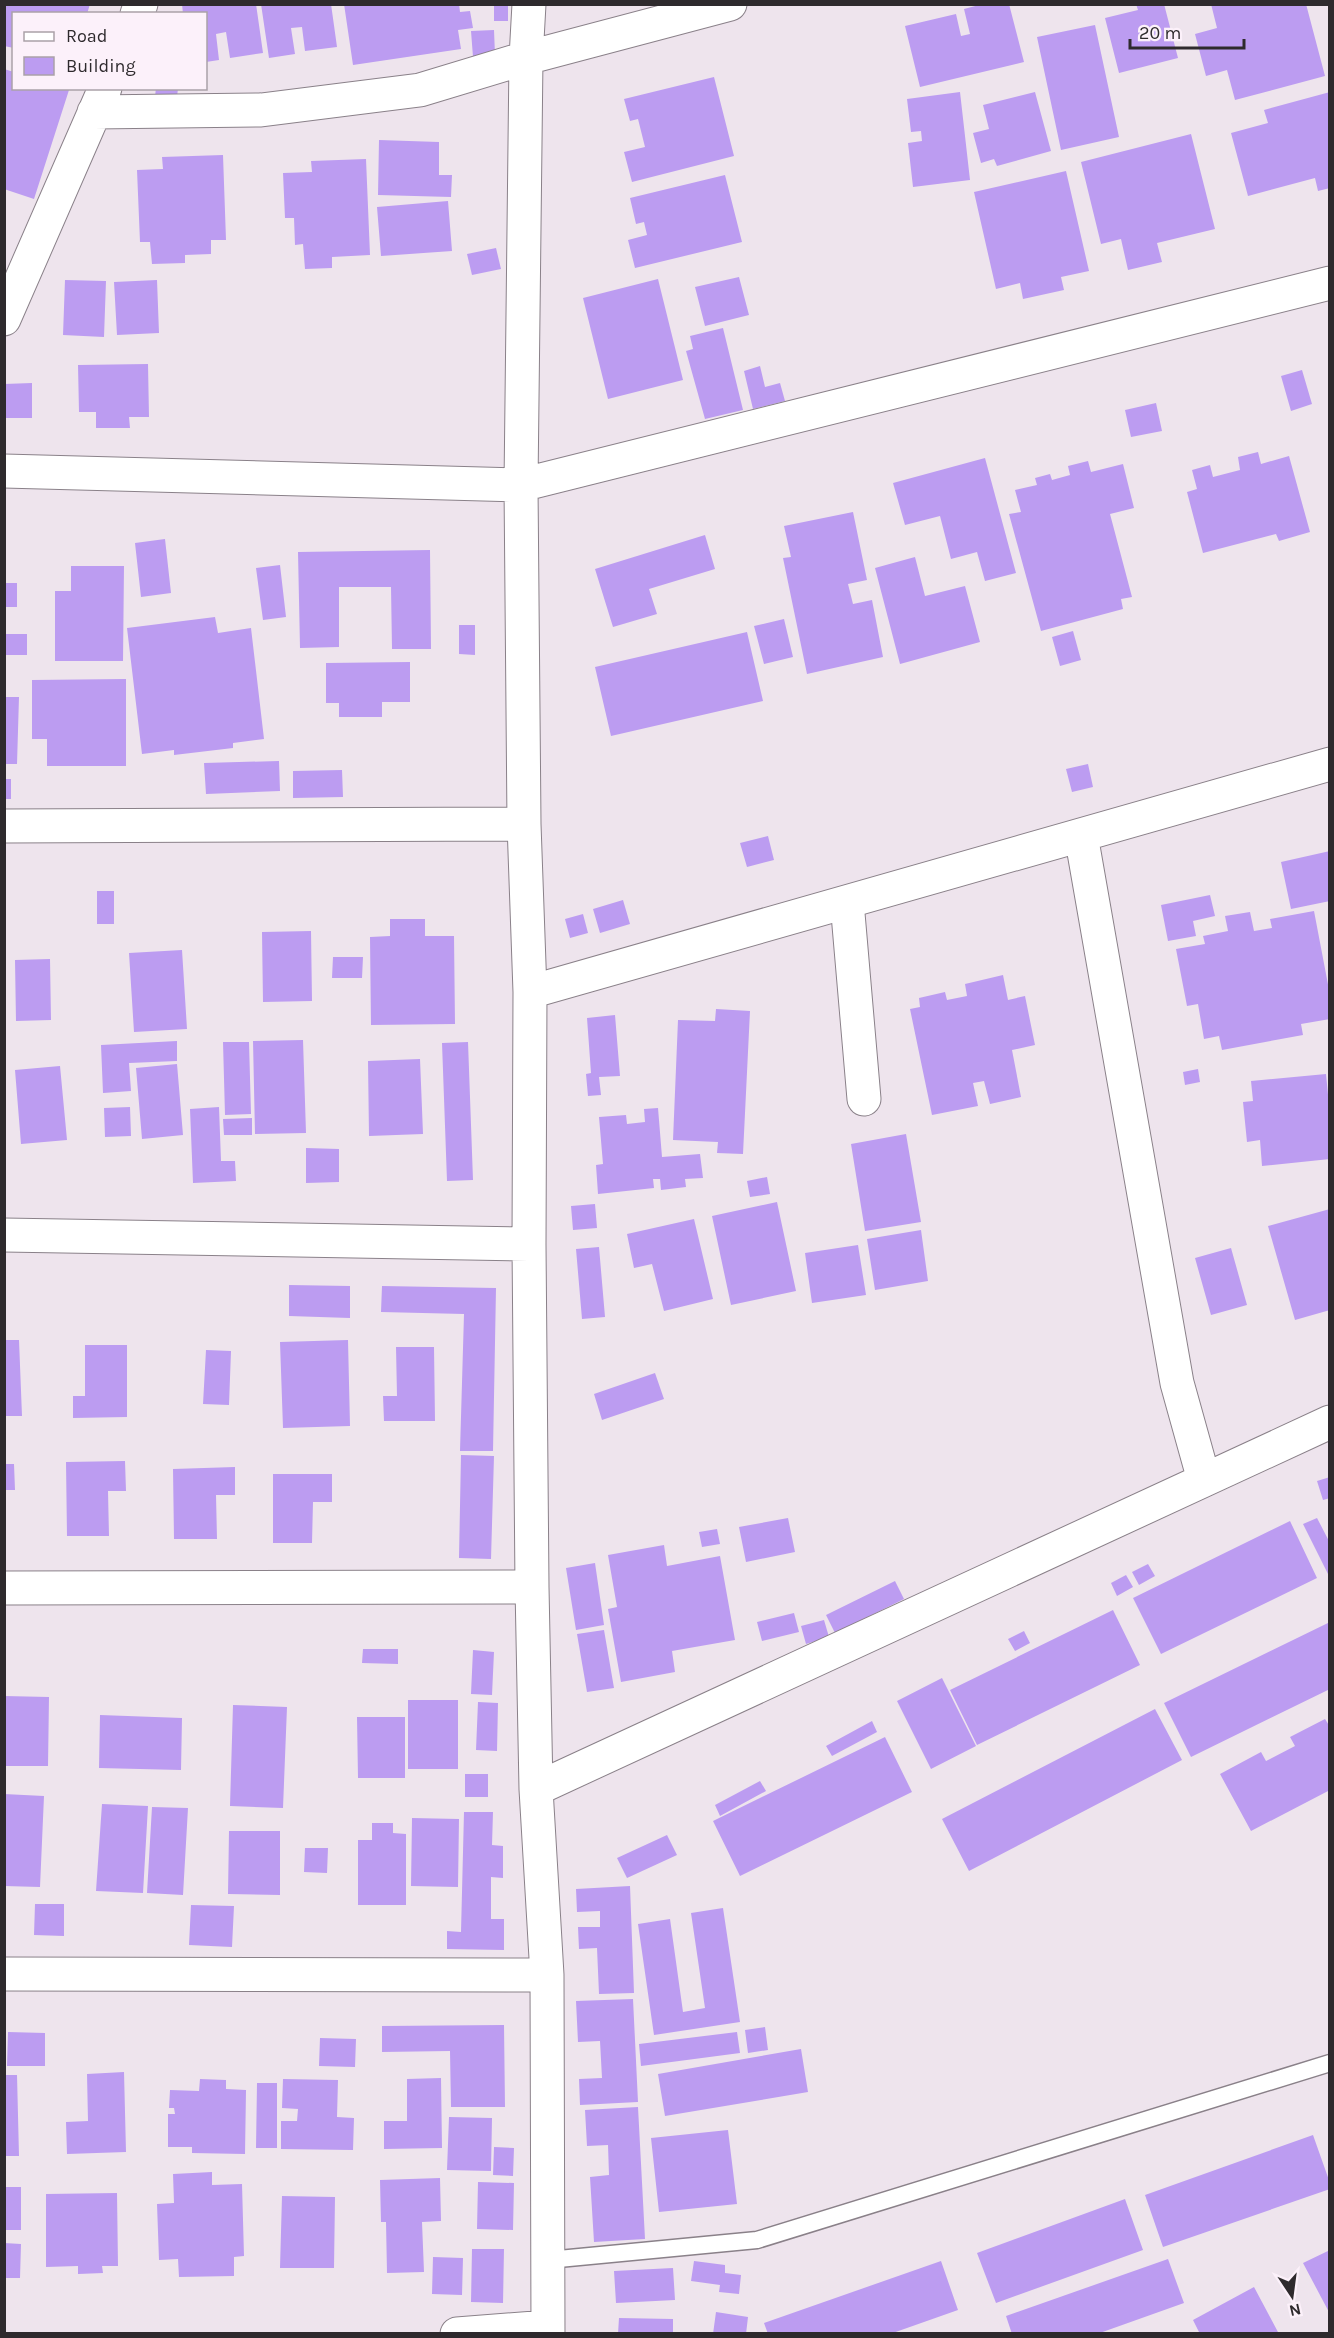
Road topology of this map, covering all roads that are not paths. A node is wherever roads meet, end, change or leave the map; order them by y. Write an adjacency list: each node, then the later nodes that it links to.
1 (530, 4): 3 (street)
2 (730, 4): 3 (street)
3 (526, 58): 4 (street); 8 (street)
4 (99, 100): 6 (street)
5 (1329, 283): 8 (street)
6 (4, 319)
7 (4, 471): 8 (street)
8 (521, 485): 10 (street)
9 (1329, 764): 12 (street)
10 (524, 824): 11 (street); 14 (street)
11 (4, 826)
12 (1082, 835): 13 (street); 19 (street)
13 (847, 902): 14 (street); 15 (street)
14 (530, 992): 17 (street)
15 (864, 1100)
16 (4, 1235): 17 (street)
17 (528, 1244): 20 (street)
18 (1329, 1422): 19 (street)
19 (1204, 1480): 22 (street)
20 (532, 1587): 21 (street); 22 (street)
21 (4, 1588)
22 (536, 1789): 24 (street)
23 (4, 1974): 24 (street)
24 (547, 1975): 26 (street)
25 (1329, 2062): 26 (lane)
26 (548, 2260): 27 (street)
27 (548, 2330): 28 (street)
28 (457, 2334)

